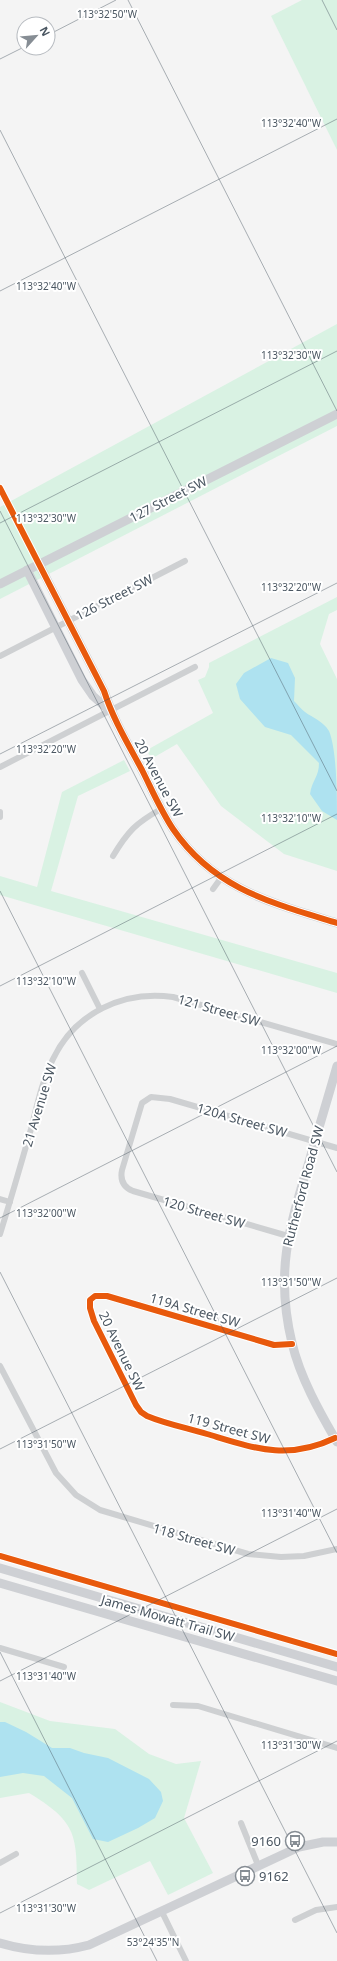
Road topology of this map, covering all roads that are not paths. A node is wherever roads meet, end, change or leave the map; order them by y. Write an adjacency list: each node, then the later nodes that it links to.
1 (337, 414): 4 (street, 127 Street SW)
2 (0, 488): 4 (street)
3 (185, 561): 7 (street, 126 Street SW)
4 (39, 564): 5 (street, 127 Street SW); 7 (street, 20 Avenue SW)
5 (27, 570): 6 (street, 127 Street SW); 8 (street, 20 Avenue SW)
6 (0, 584)
7 (68, 621): 8 (street, 126 Street SW); 11 (street, 20 Avenue SW)
8 (56, 627): 9 (street, 126 Street SW); 11 (street, 20 Avenue SW)
9 (0, 656)
10 (195, 667): 11 (street)
11 (110, 711): 12 (street); 13 (street, 20 Avenue SW)
12 (0, 767)
13 (161, 809): 16 (street); 17 (street, 20 Avenue SW)
14 (0, 812): 15 (street)
15 (0, 817)
16 (113, 856)
17 (221, 878): 18 (street); 19 (street, 20 Avenue SW)
18 (213, 889)
19 (337, 923)
20 (82, 973): 21 (street)
21 (100, 1008): 22 (street, 121 Street SW); 28 (street, 21 Avenue SW)
22 (337, 1044)
23 (337, 1066): 24 (street, Rutherford Road SW)
24 (315, 1141): 25 (street, 120A Street SW); 26 (street, 120A Street SW); 31 (street, Rutherford Road SW)
25 (337, 1148)
26 (123, 1183): 31 (street, 120 Street SW)
27 (0, 1199): 28 (street)
28 (10, 1202): 29 (street, 21 Avenue SW)
29 (3, 1213): 30 (street, 21 Avenue SW)
30 (0, 1234)
31 (288, 1236): 33 (street, Rutherford Road SW)
32 (92, 1298): 33 (street, 119A Street SW); 35 (street, 20 Avenue SW)
33 (292, 1344): 36 (street, Rutherford Road SW)
34 (0, 1366): 37 (street, 118 Street SW)
35 (141, 1412): 36 (street, 119 Street SW)
36 (336, 1440)
37 (337, 1549)
38 (0, 1568): 42 (street, James Mowatt Trail SW)
39 (0, 1583): 43 (street, James Mowatt Trail SW)
40 (0, 1648): 41 (street)
41 (64, 1667)
42 (337, 1667)
43 (337, 1681)
44 (173, 1705): 45 (street)
45 (337, 1748)
46 (241, 1823): 50 (street)
47 (337, 1842): 50 (street)
48 (16, 1854): 49 (street)
49 (0, 1863)
50 (258, 1865): 52 (street)
51 (337, 1907): 53 (street)
52 (162, 1912): 54 (street); 55 (street)
53 (295, 1920)
54 (0, 1943)
55 (186, 1961)

